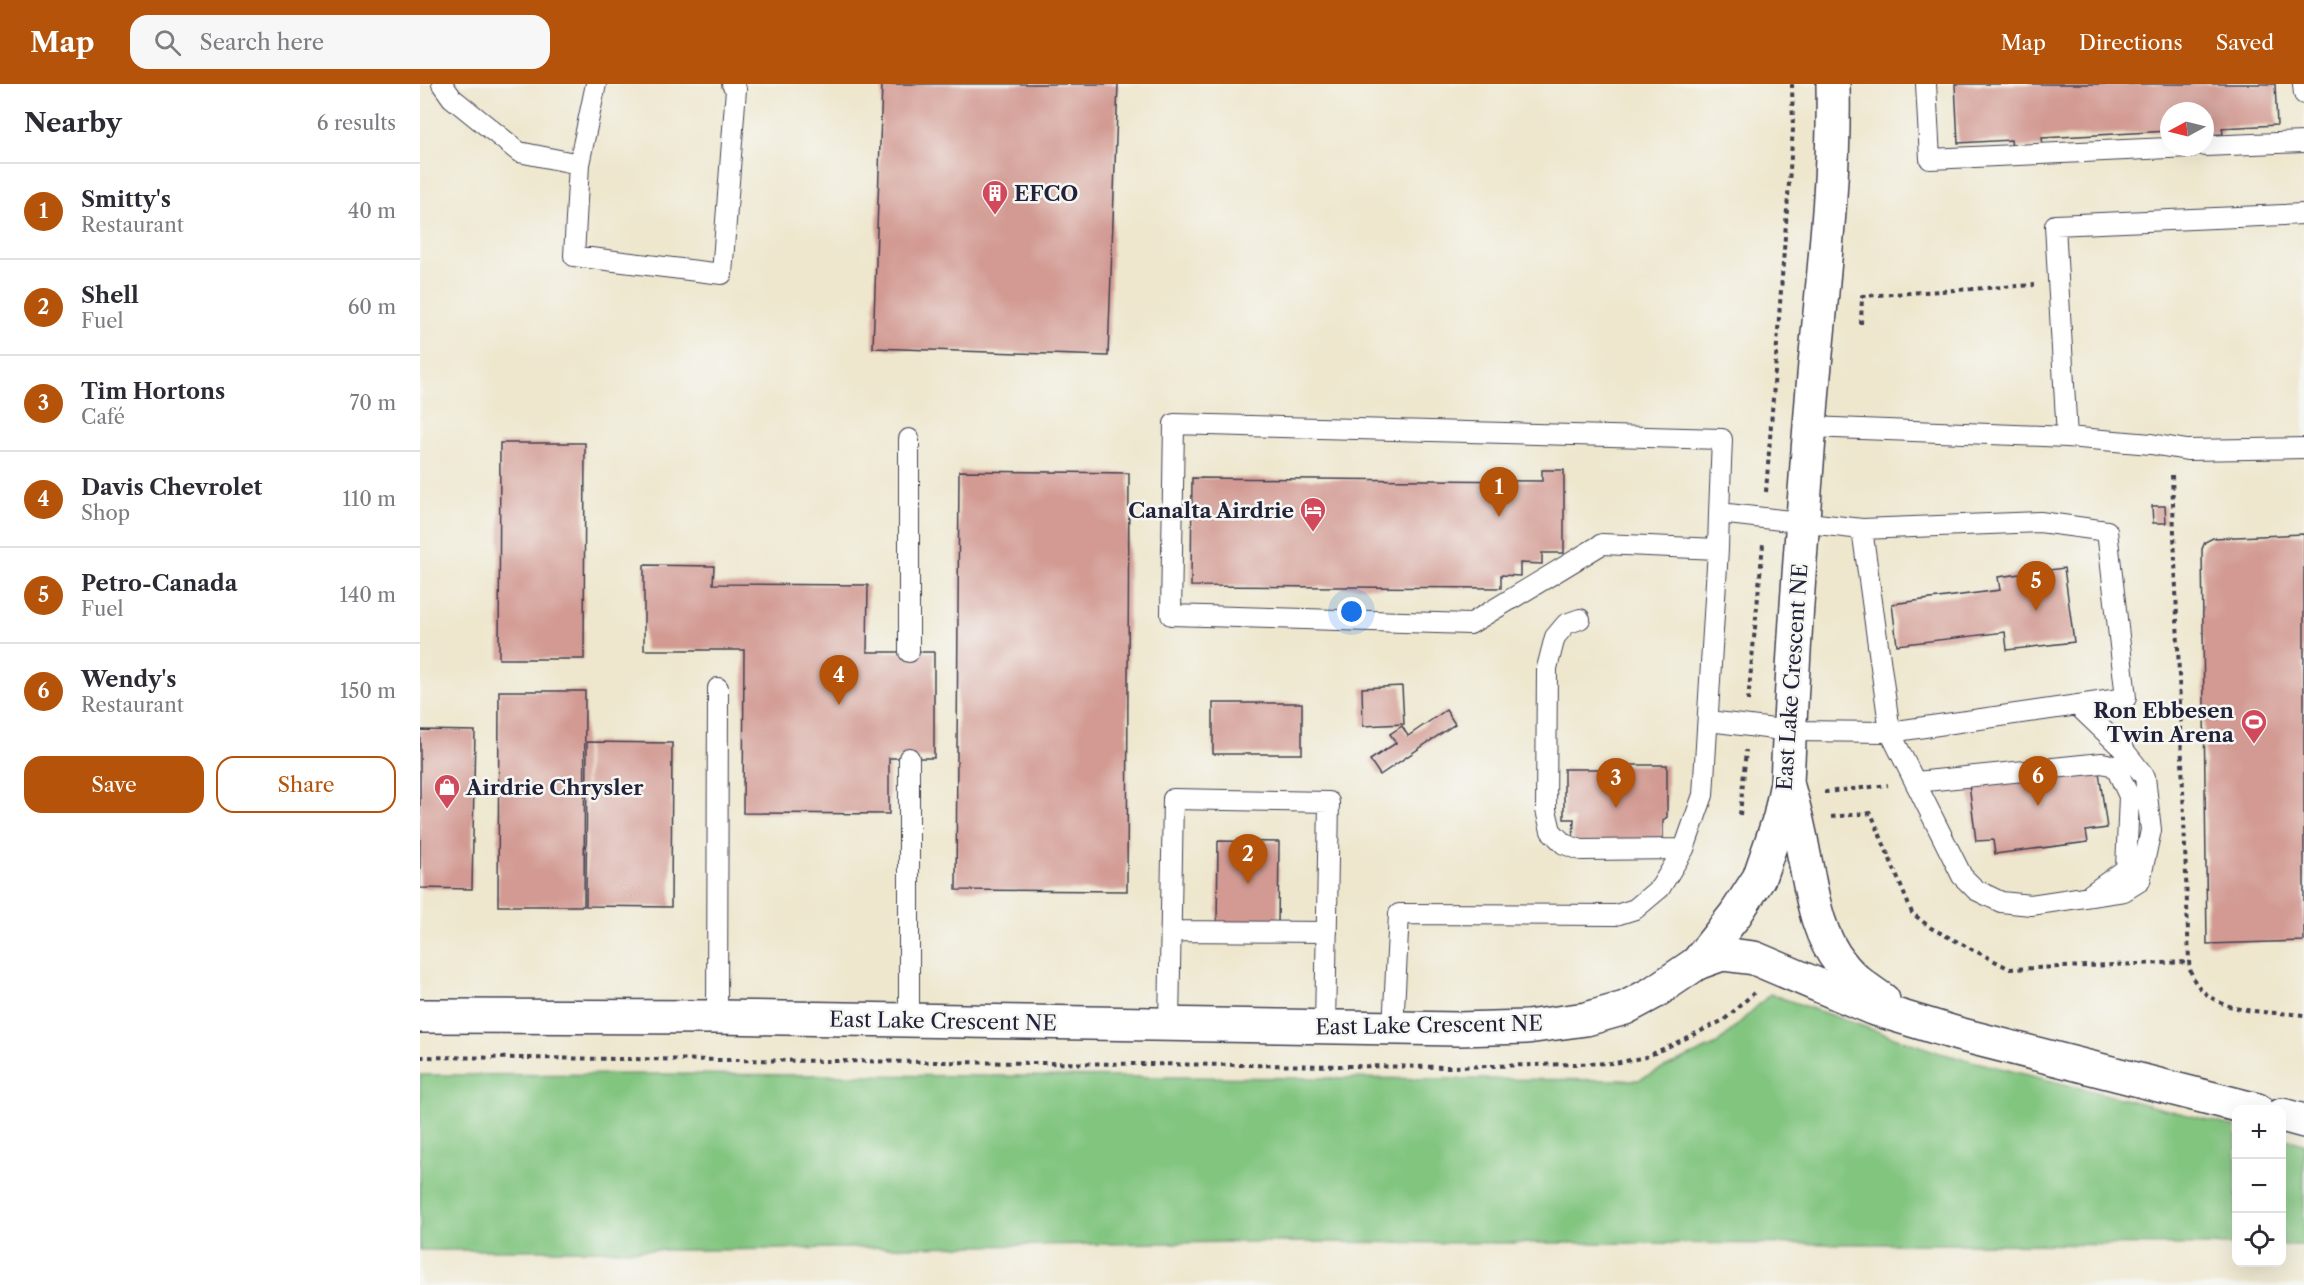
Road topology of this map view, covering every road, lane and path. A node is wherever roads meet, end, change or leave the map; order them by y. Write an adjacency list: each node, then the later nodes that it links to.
1 (442, 84): 12 (lane)
2 (596, 84): 12 (lane)
3 (732, 84): 12 (lane)
4 (1792, 84): 22 (path)
5 (1833, 84): 16 (main road, East Lake Crescent NE)
6 (1926, 84): 11 (lane)
7 (2304, 84): 8 (lane)
8 (2304, 94)
9 (2304, 142): 10 (lane)
10 (2214, 146)
11 (2160, 148)
12 (579, 164)
13 (2304, 214): 14 (lane)
14 (2058, 283): 15 (path); 17 (lane)
15 (1861, 324)
16 (1810, 427): 17 (lane); 23 (main road, East Lake Crescent NE)
17 (2067, 437): 19 (lane)
18 (909, 439): 27 (lane)
19 (2171, 447): 20 (lane); 44 (path)
20 (2304, 448)
21 (1719, 513): 22 (lane); 25 (lane); 25 (lane)
22 (1765, 517): 23 (lane); 31 (path)
23 (1803, 521): 24 (lane); 32 (main road, East Lake Crescent NE)
24 (1862, 529): 29 (lane); 33 (lane)
25 (1718, 549): 30 (lane)
26 (1580, 620): 39 (lane)
27 (909, 652)
28 (718, 688): 46 (lane)
29 (2077, 705): 33 (lane); 40 (lane)
30 (1709, 721): 31 (lane); 39 (lane)
31 (1746, 725): 32 (lane); 38 (path)
32 (1790, 731): 33 (lane); 35 (main road, East Lake Crescent NE)
33 (1890, 732): 36 (lane)
34 (909, 758): 47 (lane)
35 (1787, 783): 43 (main road, East Lake Crescent NE); 51 (main road)
36 (1916, 783): 37 (path); 40 (lane); 40 (lane)
37 (1826, 801)
38 (1740, 815)
39 (1684, 849): 50 (lane)
40 (2086, 897)
41 (1171, 931): 42 (lane); 42 (lane); 48 (lane)
42 (1327, 932): 49 (lane)
43 (1697, 963): 50 (main road, East Lake Crescent NE); 51 (main road)
44 (2304, 1015)
45 (420, 1016): 46 (main road, East Lake Crescent NE)
46 (717, 1017): 47 (main road, East Lake Crescent NE)
47 (909, 1021): 48 (main road, East Lake Crescent NE)
48 (1169, 1025): 49 (main road, East Lake Crescent NE)
49 (1325, 1027): 50 (main road, East Lake Crescent NE)
50 (1393, 1028)
51 (1958, 1034): 52 (main road)
52 (2237, 1105)
53 (2286, 1116): 54 (main road)
54 (2304, 1120)

